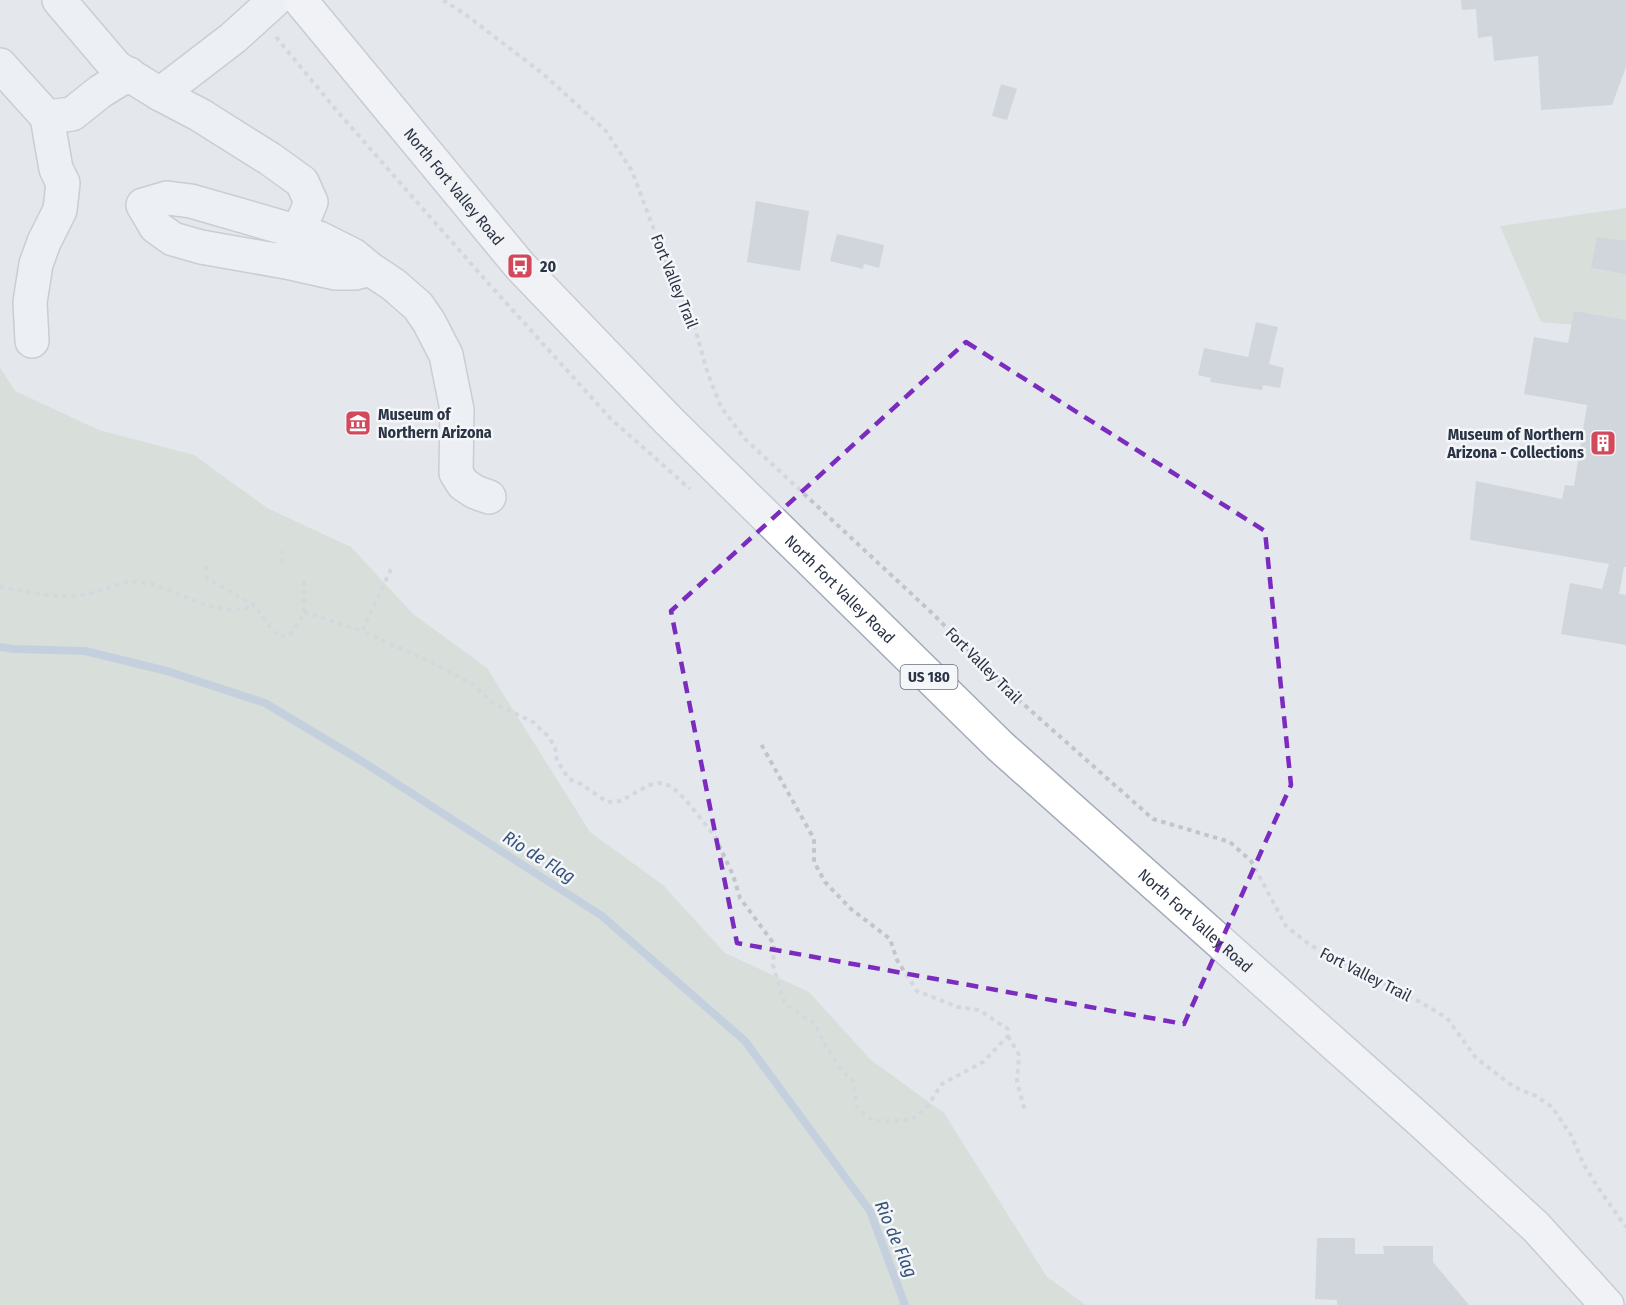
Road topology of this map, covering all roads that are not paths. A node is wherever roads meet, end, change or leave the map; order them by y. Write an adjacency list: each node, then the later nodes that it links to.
1 (59, 0): 5 (lane)
2 (275, 0): 6 (lane)
3 (300, 0): 13 (main road, North Fort Valley Road / US 180)
4 (0, 65): 7 (lane)
5 (129, 75): 6 (lane); 7 (lane)
6 (160, 94): 8 (lane)
7 (47, 117): 11 (lane)
8 (298, 232): 9 (lane); 9 (lane); 10 (lane)
9 (286, 262): 10 (lane)
10 (370, 269): 12 (lane)
11 (32, 341)
12 (489, 497)
13 (1607, 1305)

